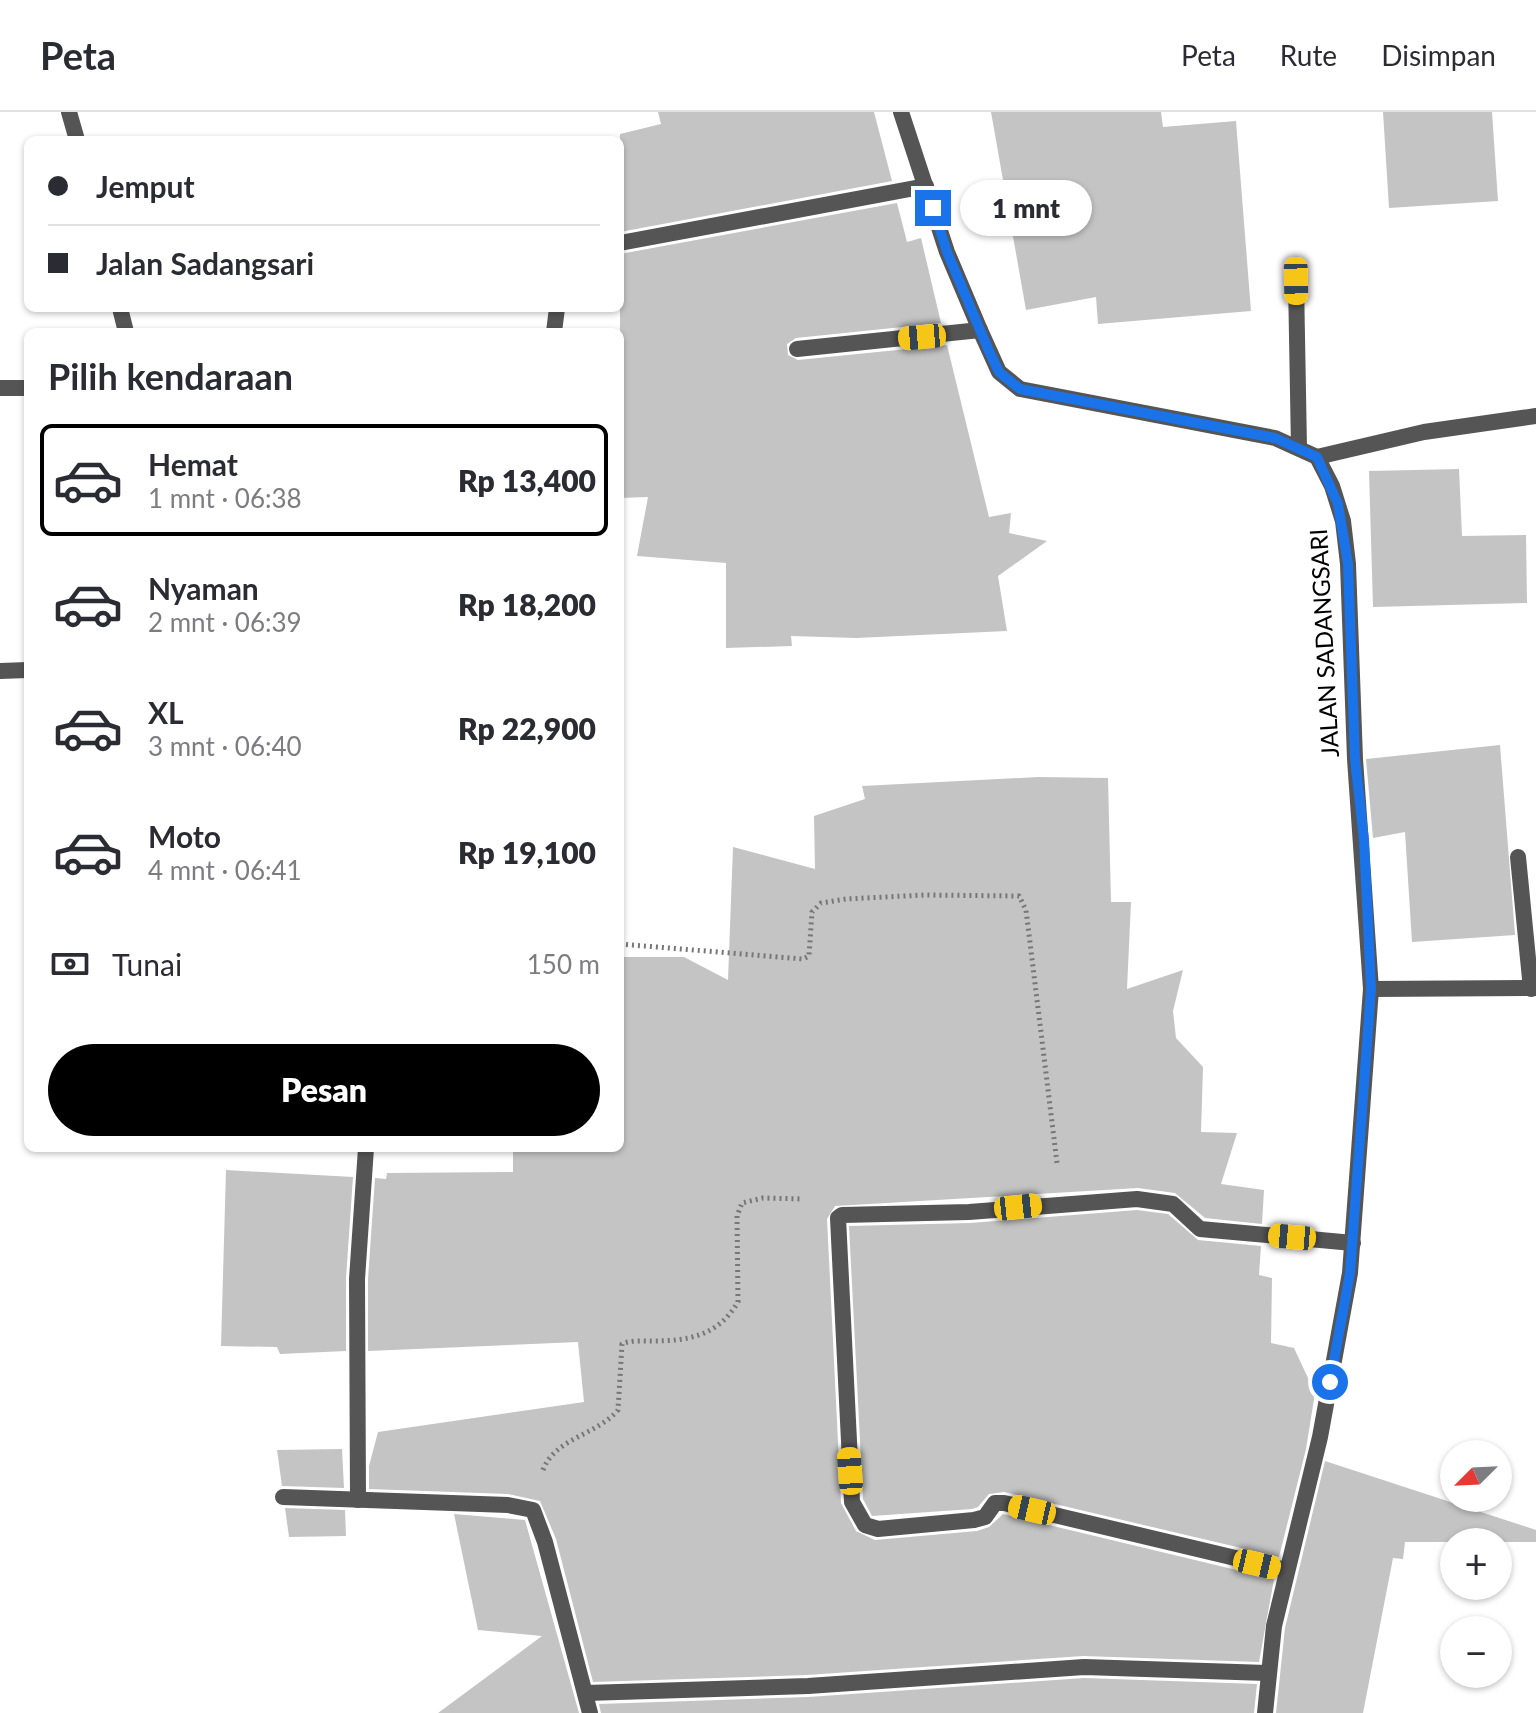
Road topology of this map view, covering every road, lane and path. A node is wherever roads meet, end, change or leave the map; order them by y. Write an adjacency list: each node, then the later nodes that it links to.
1 (69, 112): 3 (street)
2 (901, 112): 4 (street)
3 (76, 136)
4 (926, 186): 5 (street); 7 (street)
5 (624, 242)
6 (1296, 281): 12 (street)
7 (980, 330): 8 (street); 12 (street)
8 (797, 349)
9 (0, 388): 10 (street)
10 (24, 388)
11 (1536, 416): 13 (street)
12 (1299, 448): 13 (street)
13 (1317, 457): 19 (street, JALAN SADANGSARI)
14 (24, 670): 15 (street)
15 (0, 671)
16 (1518, 857): 18 (street)
17 (624, 944): 21 (path)
18 (1533, 988): 19 (street)
19 (1371, 989): 23 (street, JALAN SADANGSARI)
20 (366, 1152): 25 (street)
21 (1061, 1204): 22 (street); 23 (street)
22 (842, 1215): 26 (path); 27 (street)
23 (1353, 1243): 27 (street, JALAN SADANGSARI)
24 (283, 1497): 25 (street)
25 (358, 1500): 26 (street)
26 (533, 1510): 29 (street)
27 (1286, 1570): 28 (street, JALAN SADANGSARI)
28 (1267, 1673): 29 (street); 31 (street, JALAN SADANGSARI)
29 (586, 1693): 30 (street)
30 (590, 1713)
31 (1265, 1713)

